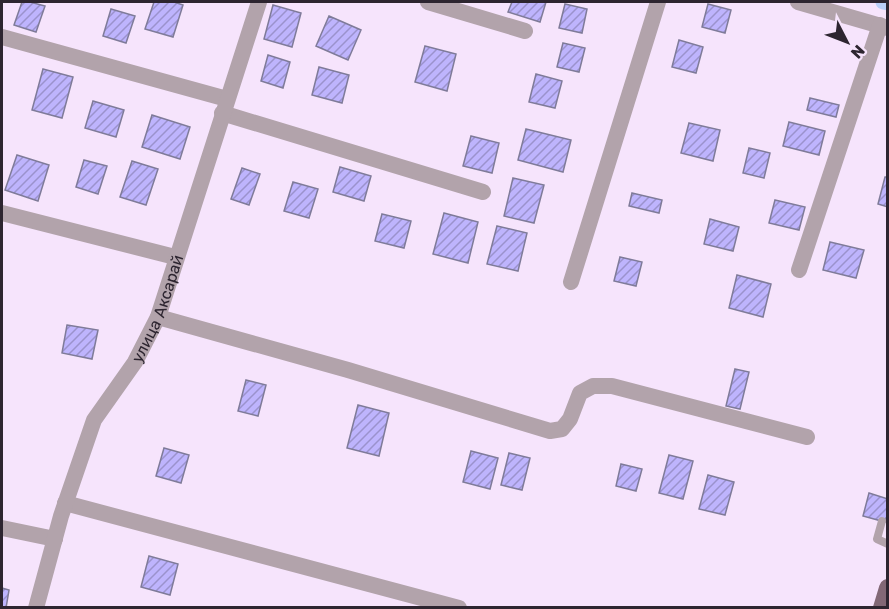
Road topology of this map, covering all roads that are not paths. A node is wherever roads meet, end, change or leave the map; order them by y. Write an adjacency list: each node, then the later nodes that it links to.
1 (259, 2): 8 (street, улица Аксарай)
2 (428, 2): 6 (street)
3 (658, 2): 13 (street)
4 (798, 2): 5 (street)
5 (884, 27): 12 (street)
6 (525, 31)
7 (2, 37): 8 (street)
8 (225, 106): 9 (street); 11 (street, улица Аксарай)
9 (483, 192)
10 (2, 213): 11 (street)
11 (175, 257): 14 (street, улица Аксарай)
12 (799, 270)
13 (571, 282)
14 (158, 317): 15 (street); 16 (street, улица Аксарай)
15 (807, 437)
16 (65, 503): 19 (street, улица Аксарай); 22 (street)
17 (882, 521): 20 (lane)
18 (2, 528): 19 (street)
19 (55, 539): 21 (street, улица Аксарай)
20 (888, 544)
21 (36, 608)
22 (459, 608)

